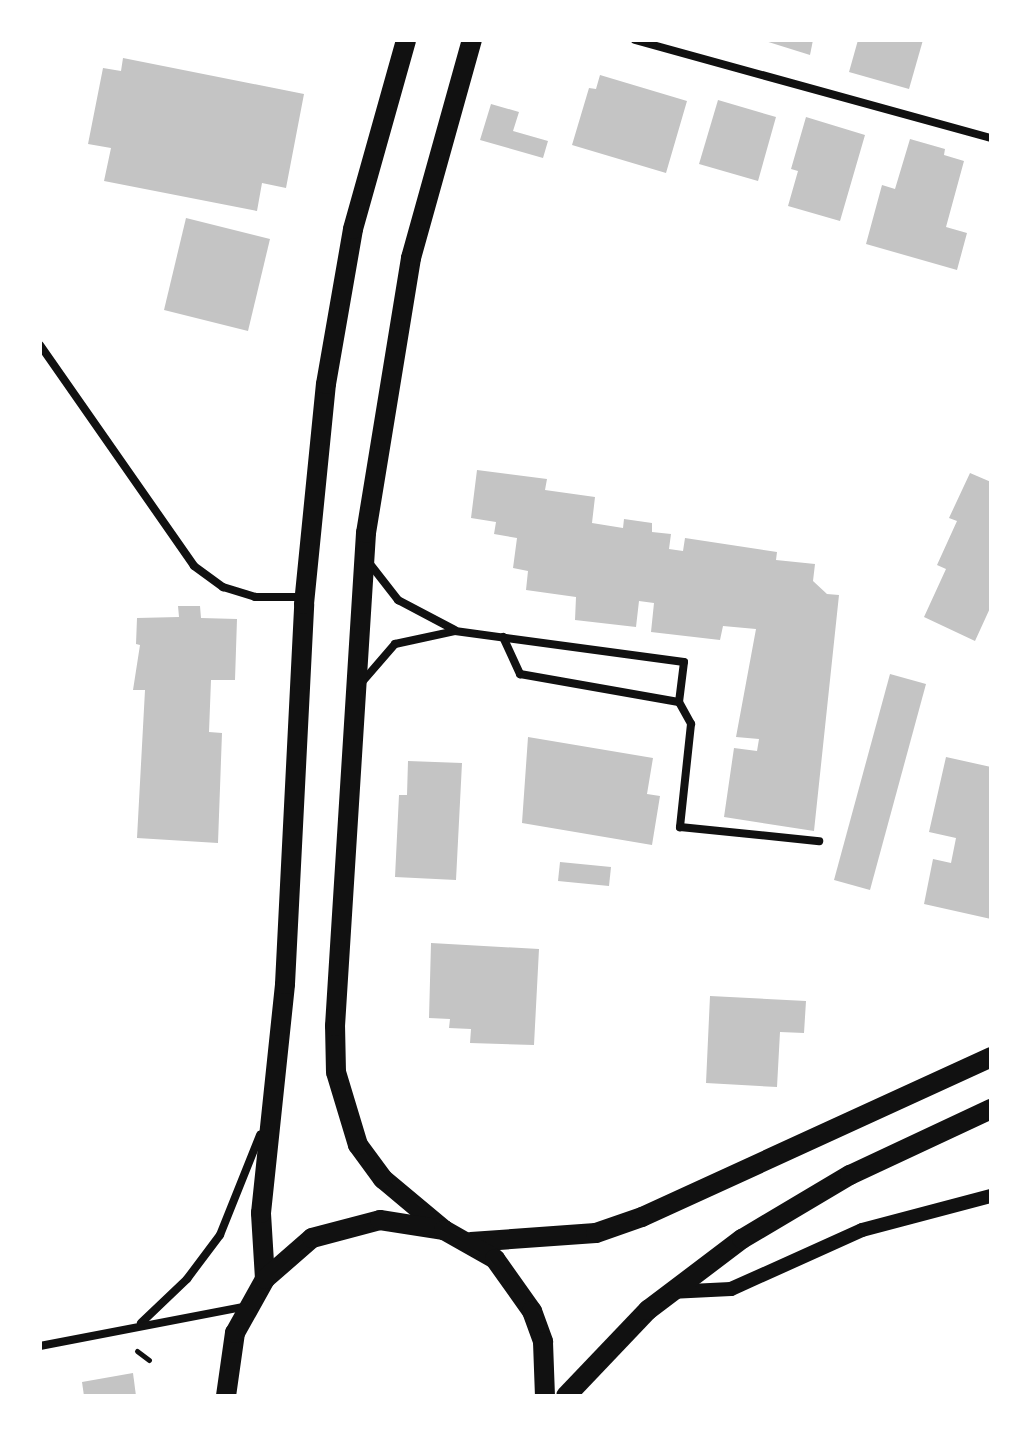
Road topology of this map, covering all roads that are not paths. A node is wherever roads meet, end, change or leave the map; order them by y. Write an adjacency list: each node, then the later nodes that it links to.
1 (406, 40): 7 (main road)
2 (472, 40): 6 (main road)
3 (635, 40): 4 (street)
4 (991, 138)
5 (40, 345): 7 (street)
6 (364, 554): 8 (street); 10 (main road)
7 (304, 597): 14 (main road)
8 (455, 631): 9 (street); 10 (street)
9 (503, 637): 11 (street); 11 (street)
10 (357, 692): 17 (main road)
11 (679, 702): 12 (street)
12 (819, 841)
13 (991, 1057): 18 (main road)
14 (276, 1080): 19 (main road); 22 (street)
15 (991, 1109): 20 (main road)
16 (991, 1196): 20 (street)
17 (444, 1230): 18 (main road); 19 (main road)
18 (471, 1242): 25 (main road)
19 (265, 1279): 21 (main road)
20 (670, 1292): 26 (main road)
21 (247, 1306): 22 (street); 24 (main road)
22 (141, 1323): 23 (street)
23 (40, 1346)
24 (226, 1396)
25 (545, 1396)
26 (566, 1396)

